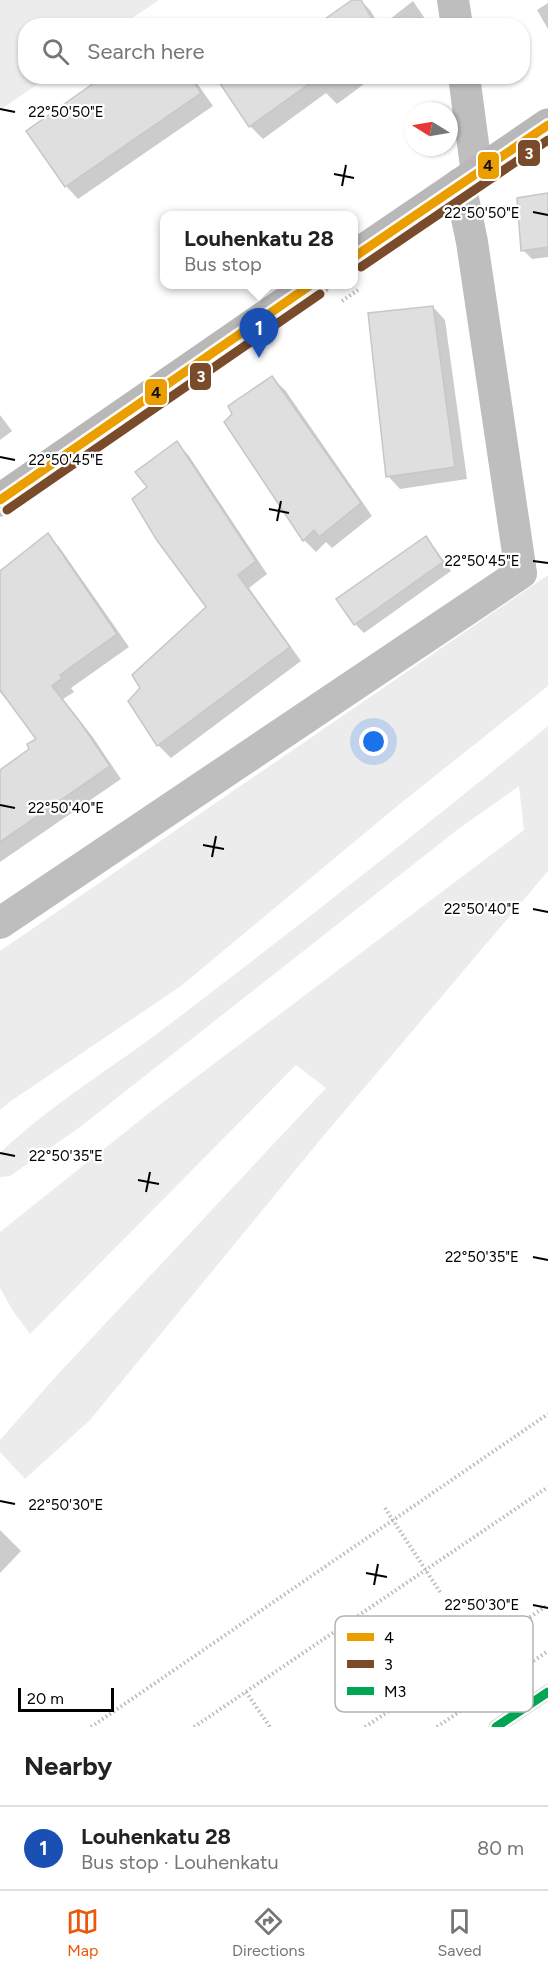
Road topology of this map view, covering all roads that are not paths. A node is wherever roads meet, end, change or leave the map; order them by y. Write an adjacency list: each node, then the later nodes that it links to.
1 (453, 0): 2 (street)
2 (456, 18)
3 (464, 84): 5 (street)
4 (548, 124): 5 (street)
5 (469, 179): 6 (street); 9 (street)
6 (358, 254)
7 (307, 289): 8 (street)
8 (0, 500)
9 (0, 923)
10 (548, 1692): 11 (lane)
11 (533, 1702)
12 (518, 1712): 13 (lane)
13 (496, 1727)

